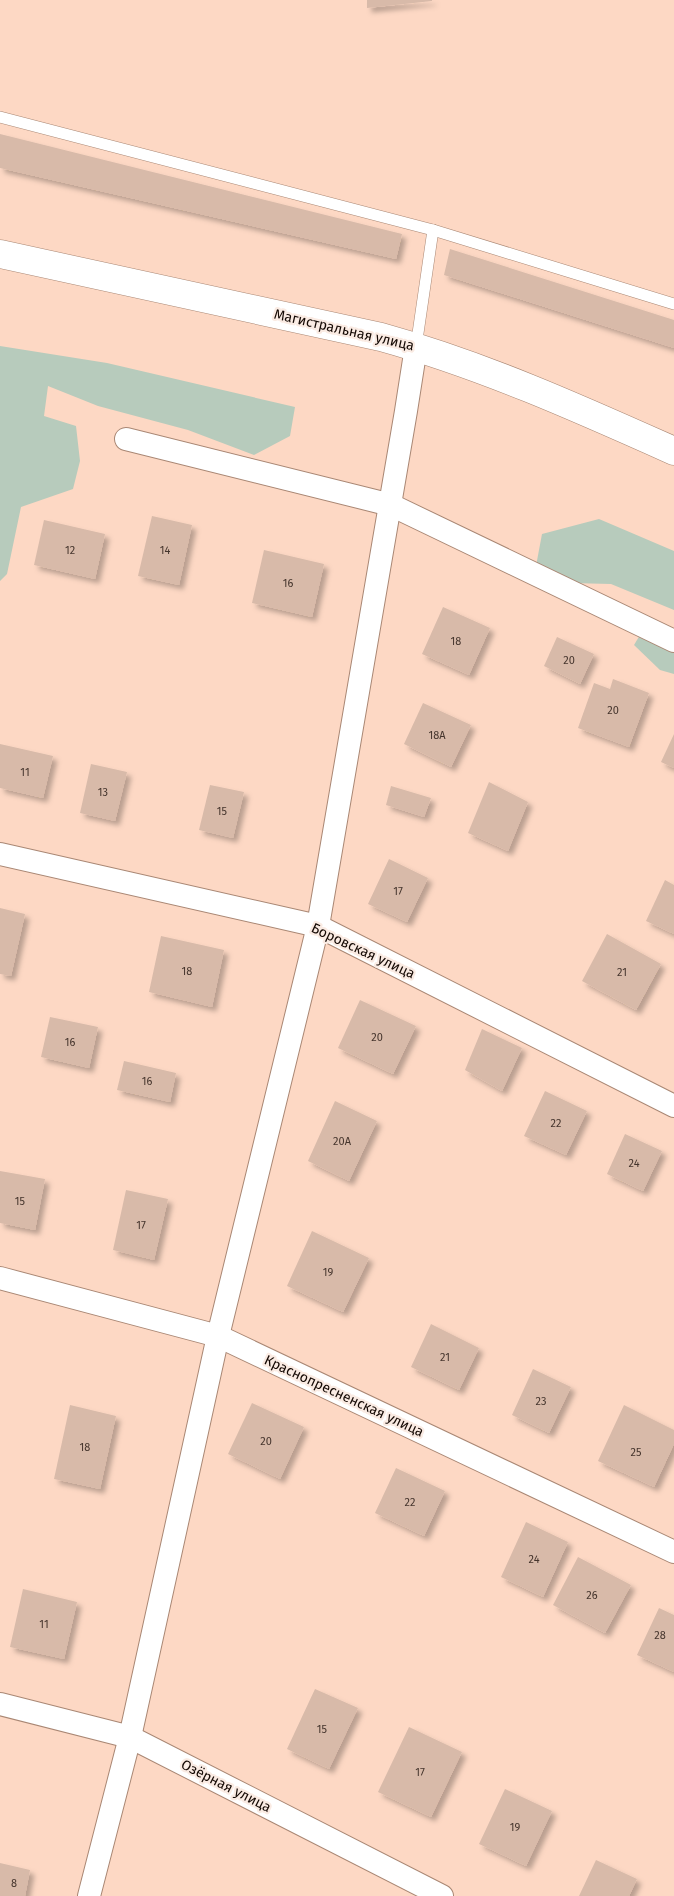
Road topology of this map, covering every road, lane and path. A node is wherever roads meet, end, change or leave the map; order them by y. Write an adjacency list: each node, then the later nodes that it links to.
1 (0, 117): 2 (lane)
2 (433, 230): 4 (lane); 5 (lane)
3 (0, 254): 5 (main road, Магистральная улица)
4 (674, 304)
5 (416, 346): 7 (main road, Магистральная улица); 8 (street)
6 (126, 439): 8 (street)
7 (674, 451)
8 (391, 504): 9 (street); 11 (street)
9 (674, 641)
10 (0, 854): 11 (street, Боровская улица)
11 (318, 926): 12 (street, Боровская улица); 14 (street)
12 (674, 1106)
13 (0, 1278): 14 (street, Краснопресненская улица)
14 (218, 1336): 15 (street, Краснопресненская улица); 17 (street)
15 (674, 1552)
16 (0, 1704): 17 (street, Озёрная улица)
17 (130, 1737): 18 (street); 19 (street, Озёрная улица)
18 (89, 1896)
19 (442, 1896)

